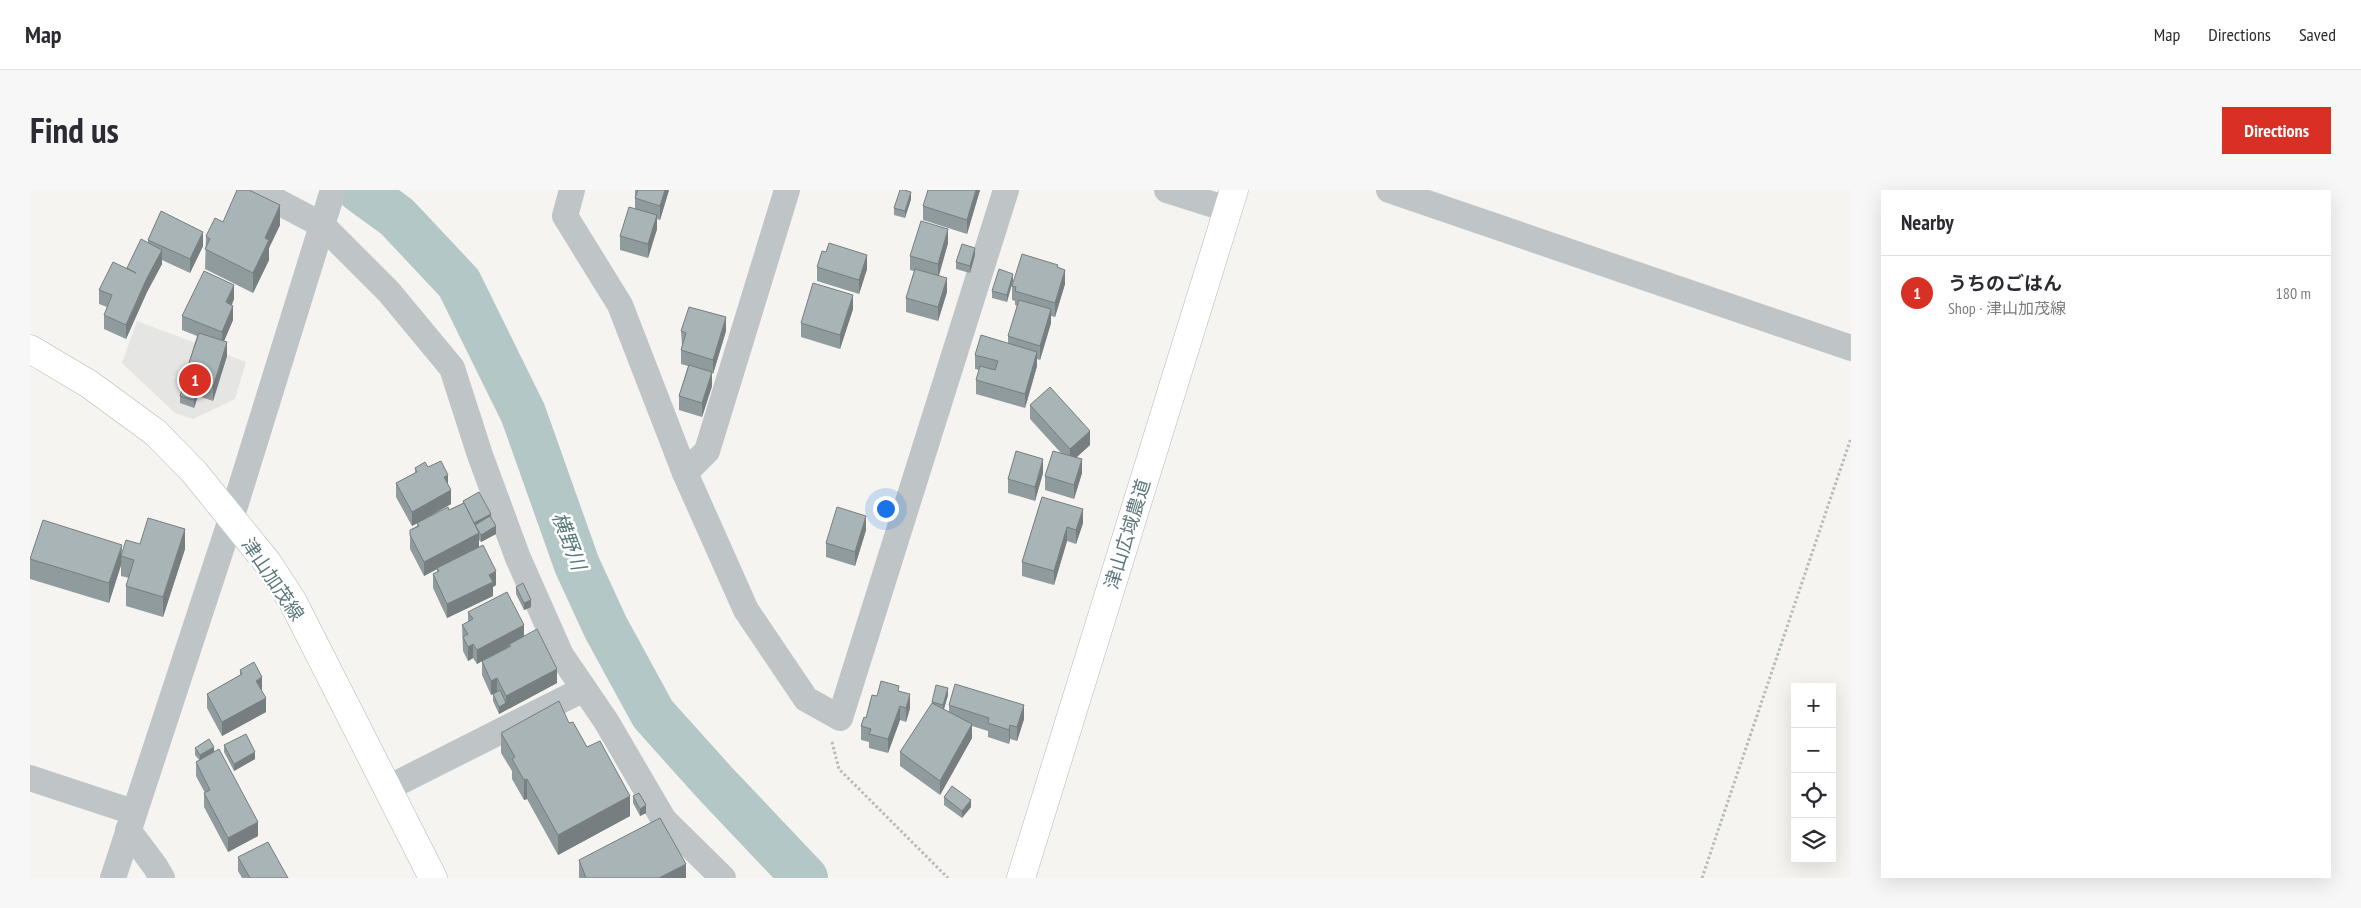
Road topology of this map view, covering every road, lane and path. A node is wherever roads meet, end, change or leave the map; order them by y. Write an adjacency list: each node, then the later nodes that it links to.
1 (256, 190): 9 (street)
2 (333, 190): 9 (street)
3 (572, 190): 13 (street)
4 (787, 190): 13 (street)
5 (1006, 190): 16 (street)
6 (1167, 190): 8 (street)
7 (1389, 190): 10 (street)
8 (1230, 200): 25 (street, 津山広域農道)
9 (323, 224): 14 (street); 15 (street)
10 (1851, 348)
11 (30, 349): 14 (street, 津山加茂線)
12 (1851, 438): 26 (path)
13 (686, 473): 16 (street)
14 (231, 519): 18 (street, 津山加茂線); 19 (street)
15 (584, 689): 18 (street); 23 (street)
16 (840, 718): 24 (path)
17 (30, 778): 19 (street)
18 (386, 789): 22 (street, 津山加茂線)
19 (131, 821): 20 (street); 21 (street)
20 (113, 878)
21 (162, 878)
22 (432, 878)
23 (723, 878)
24 (948, 878)
25 (1021, 878)
26 (1702, 878)

